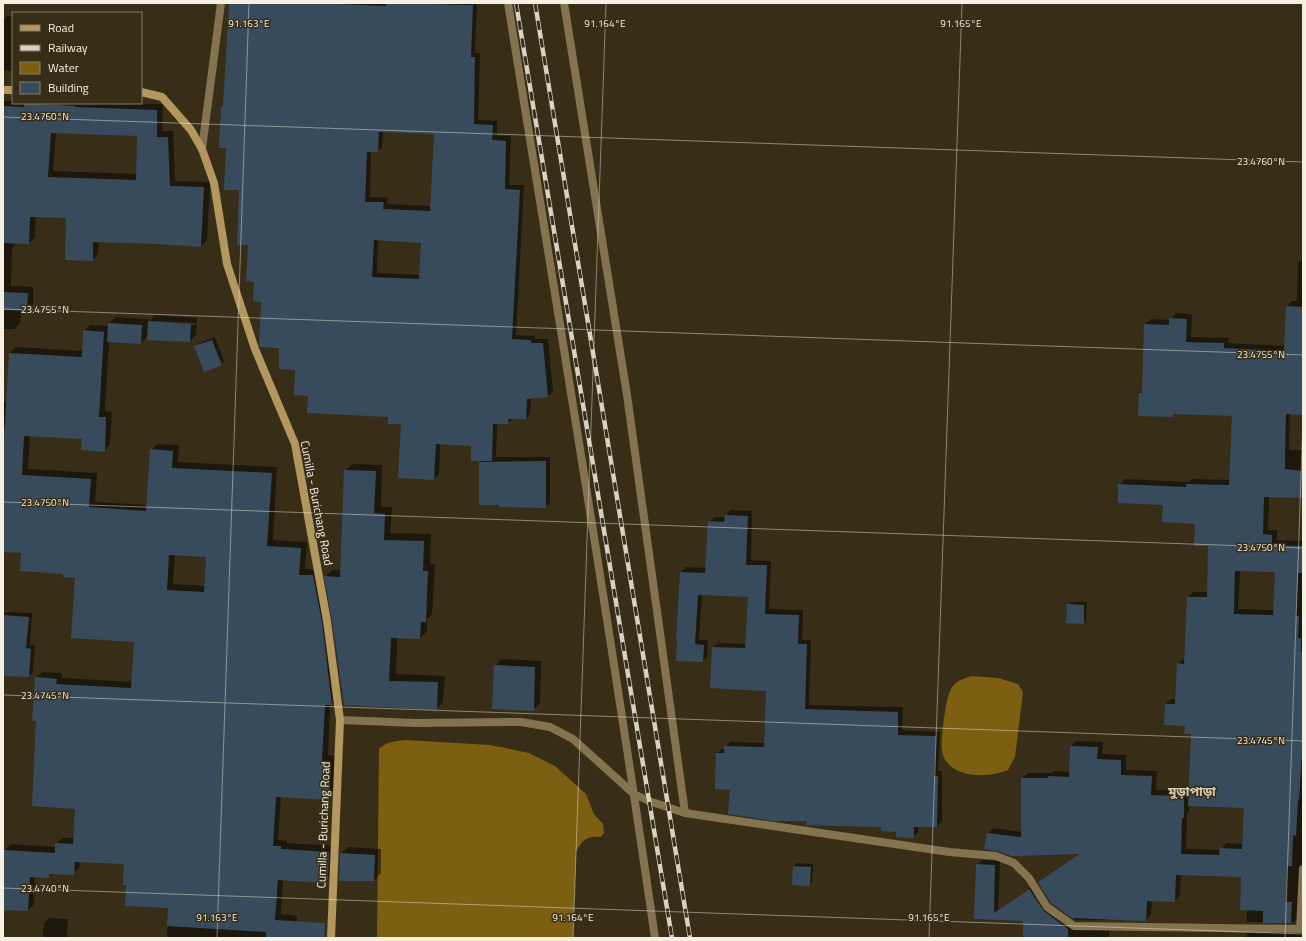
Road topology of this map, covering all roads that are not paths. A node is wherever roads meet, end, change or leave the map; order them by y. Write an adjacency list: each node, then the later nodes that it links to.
1 (221, 3): 5 (street)
2 (508, 3): 7 (street)
3 (564, 3): 8 (street)
4 (142, 92): 5 (main road, Cumilla - Burichang Road)
5 (202, 149): 6 (main road, Cumilla - Burichang Road)
6 (340, 720): 7 (street); 11 (main road, Cumilla - Burichang Road)
7 (634, 794): 8 (street); 12 (street)
8 (686, 813): 10 (street)
9 (1303, 869): 10 (street)
10 (1301, 929)
11 (331, 938)
12 (655, 938)

